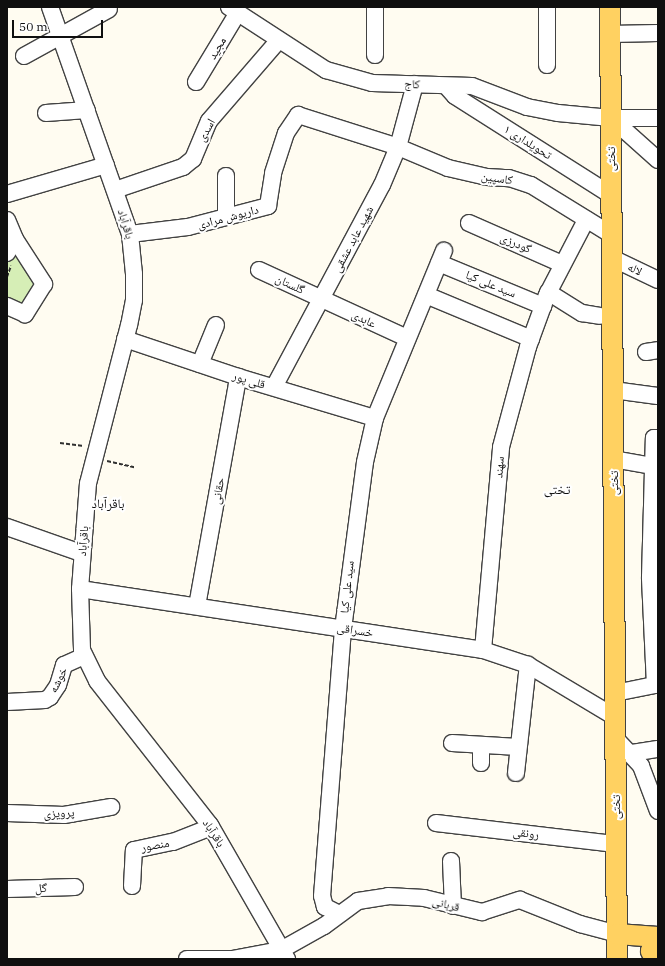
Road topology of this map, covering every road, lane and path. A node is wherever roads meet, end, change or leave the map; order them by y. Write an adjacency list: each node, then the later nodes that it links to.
1 (50, 7): 9 (street, باقرآباد)
2 (375, 7): 11 (street)
3 (547, 7): 13 (street)
4 (610, 7): 8 (main road, تختی)
5 (109, 9): 9 (street)
6 (233, 11): 10 (street, کاج); 14 (street, مجید)
7 (658, 33): 8 (street)
8 (610, 34): 19 (main road, تختی)
9 (61, 37): 12 (street); 17 (street, باقرآباد)
10 (278, 41): 15 (street, کاج); 25 (street, اسدی)
11 (375, 55)
12 (24, 56)
13 (547, 64)
14 (196, 82)
15 (415, 84): 16 (street, کاج); 21 (street, شهید عابد عشقی)
16 (446, 86): 19 (street, کاج); 27 (street, تحویلداری ۱)
17 (87, 110): 18 (street); 23 (street, باقرآباد)
18 (46, 113)
19 (611, 118): 20 (street, کاج); 22 (street); 27 (main road, تختی)
20 (658, 118)
21 (398, 147): 28 (street, داریوش مرادی); 30 (street, کاسپین); 42 (street, شهید عابد عشقی)
22 (658, 160)
23 (106, 165): 25 (street, باقرآباد); 26 (street)
24 (226, 176): 28 (street)
25 (115, 190): 32 (street, باقرآباد)
26 (7, 194)
27 (611, 195): 33 (main road, تختی)
28 (226, 217): 32 (street, داریوش مرادی)
29 (7, 220): 34 (street)
30 (586, 220): 33 (street, کاسپین); 37 (street, سهند)
31 (469, 223): 37 (street, گودرزی)
32 (130, 234): 48 (street, باقرآباد)
33 (612, 235): 36 (main road, تختی)
34 (15, 239): 35 (street); 44 (street)
35 (8, 258): 39 (path)
36 (612, 258): 40 (street, لاله); 53 (main road, تختی)
37 (562, 264): 43 (street, سهند)
38 (259, 270): 42 (street, گلستان)
39 (7, 277)
40 (658, 280)
41 (426, 295): 43 (street, سید علی کیا); 47 (street, سید علی کیا); 49 (street)
42 (322, 299): 47 (street, عابدی); 52 (street, شهید عابد عشقی)
43 (546, 299): 45 (street); 49 (street, سهند)
44 (7, 306)
45 (600, 316)
46 (216, 324): 50 (street)
47 (406, 338): 55 (street, سید علی کیا)
48 (125, 339): 50 (street, قلی پور); 58 (street, باقرآباد)
49 (531, 339): 67 (street, سهند)
50 (200, 364): 51 (street, قلی پور)
51 (238, 377): 52 (street, قلی پور); 65 (street, حقانی)
52 (274, 387): 55 (street, قلی پور)
53 (613, 390): 54 (street); 59 (main road, تختی)
54 (658, 396)
55 (375, 418): 66 (street, سید علی کیا)
56 (658, 438): 60 (street)
57 (60, 443): 58 (path)
58 (96, 453): 61 (path); 63 (street, باقرآباد)
59 (614, 458): 60 (street); 70 (main road, تختی)
60 (652, 466): 70 (street)
61 (134, 467)
62 (7, 527): 63 (street)
63 (81, 553): 64 (street, باقرآباد)
64 (80, 589): 65 (street, خسراقی); 68 (street, باقرآباد)
65 (197, 606): 66 (street, خسراقی)
66 (343, 628): 67 (street, خسراقی); 92 (street, سید علی کیا)
67 (483, 650): 69 (street, خسراقی)
68 (84, 656): 71 (street, خوشه); 85 (street, باقرآباد)
69 (528, 665): 72 (street, خسراقی); 76 (street)
70 (615, 693): 72 (main road, تختی)
71 (7, 702)
72 (615, 717): 73 (main road, تختی)
73 (616, 739): 78 (street); 86 (main road, تختی)
74 (452, 743): 75 (street)
75 (481, 745): 76 (street); 79 (street)
76 (518, 747): 80 (street)
77 (658, 749): 78 (street)
78 (632, 754): 82 (street)
79 (481, 763)
80 (516, 773)
81 (111, 807): 83 (street, پرویزی)
82 (658, 811)
83 (7, 813)
84 (436, 823): 86 (street, رونقی)
85 (211, 827): 88 (street, منصور); 95 (street, باقرآباد)
86 (616, 844): 93 (main road, تختی)
87 (451, 861): 91 (street)
88 (132, 886)
89 (75, 887): 90 (street, گل)
90 (7, 889)
91 (453, 906): 92 (street, قربانی); 93 (street, قربانی)
92 (339, 914): 95 (street, قربانی)
93 (617, 934): 94 (main road); 97 (main road, تختی)
94 (658, 939): 98 (main road)
95 (284, 954): 96 (street)
96 (187, 959)
97 (617, 959)
98 (655, 959)

